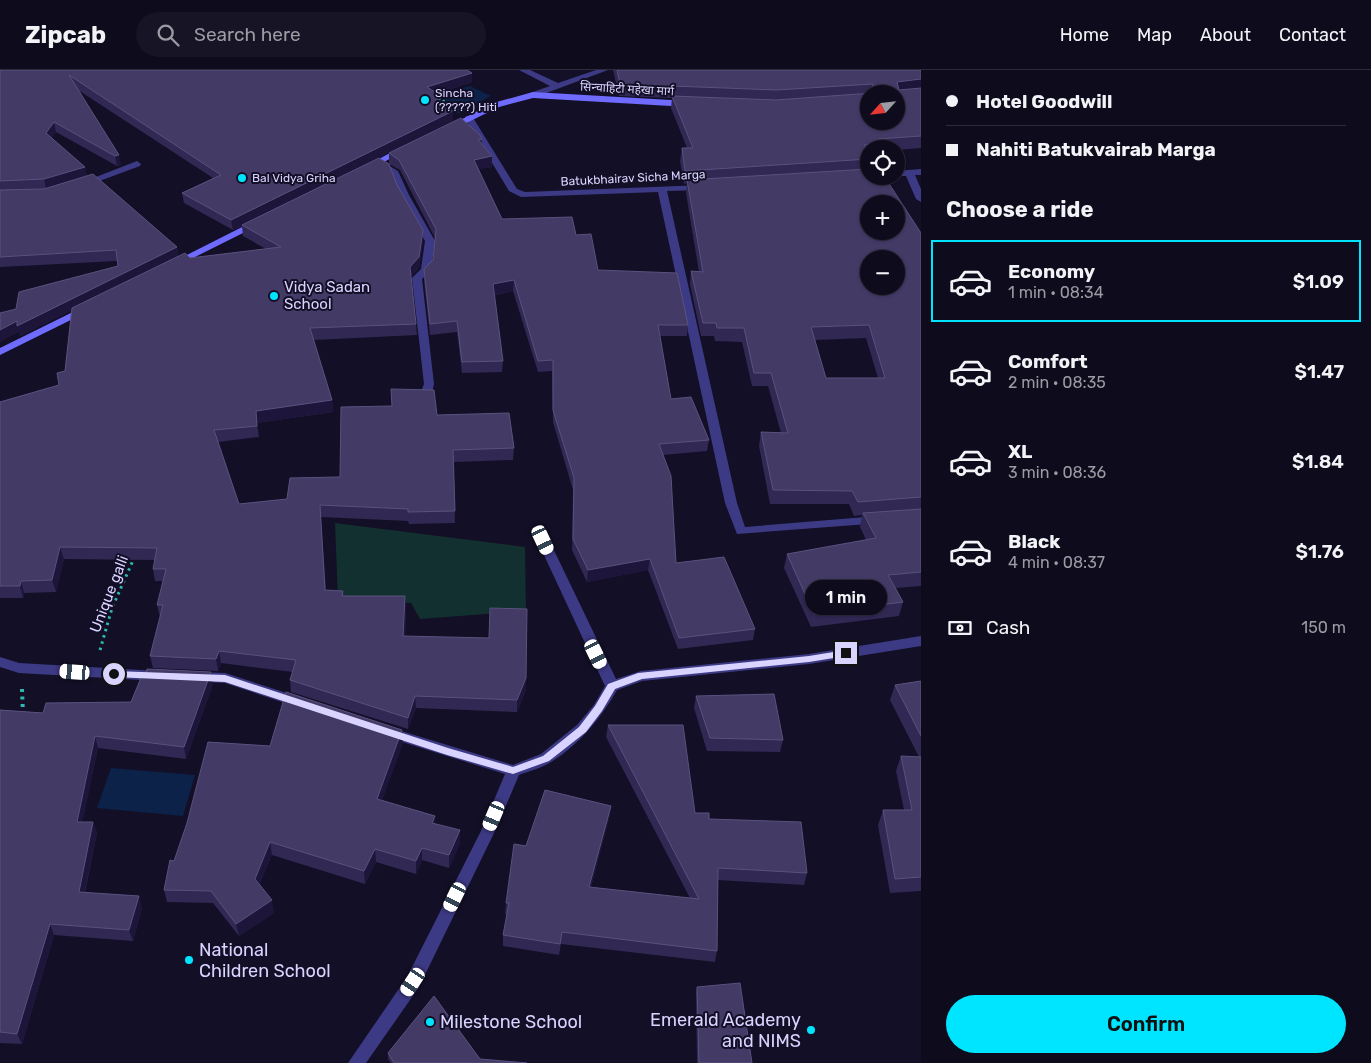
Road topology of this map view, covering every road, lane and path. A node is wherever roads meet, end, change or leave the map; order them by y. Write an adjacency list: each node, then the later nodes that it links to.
1 (523, 70): 3 (street)
2 (604, 70): 3 (street)
3 (557, 86): 5 (street)
4 (430, 94): 7 (path)
5 (533, 95): 6 (street, सिन्चाहिटी महेखा मार्ग); 7 (street, सिन्चाहिटी महेखा मार्ग)
6 (697, 104)
7 (469, 118): 8 (street, सिन्चाहिटी महेखा मार्ग); 18 (street, Batukbhairav Sicha Marga)
8 (436, 134)
9 (411, 146): 10 (street)
10 (378, 162): 12 (street); 24 (street)
11 (137, 164): 17 (street)
12 (360, 171)
13 (921, 172): 15 (street)
14 (905, 173): 15 (street)
15 (909, 173): 19 (street)
16 (711, 186): 18 (street, Batukbhairav Sicha Marga)
17 (73, 188)
18 (662, 190): 25 (street)
19 (921, 199)
20 (261, 220): 21 (street)
21 (163, 269)
22 (92, 305): 23 (street)
23 (0, 352)
24 (425, 397)
25 (892, 519)
26 (543, 540): 32 (street)
27 (137, 552): 31 (path, Unique galli)
28 (921, 641): 32 (street)
29 (0, 662): 30 (street)
30 (19, 668): 31 (street); 34 (path)
31 (94, 673): 33 (street)
32 (612, 686): 36 (street)
33 (318, 709)
34 (22, 721)
35 (373, 727): 36 (street)
36 (513, 771): 37 (street)
37 (356, 1063)

